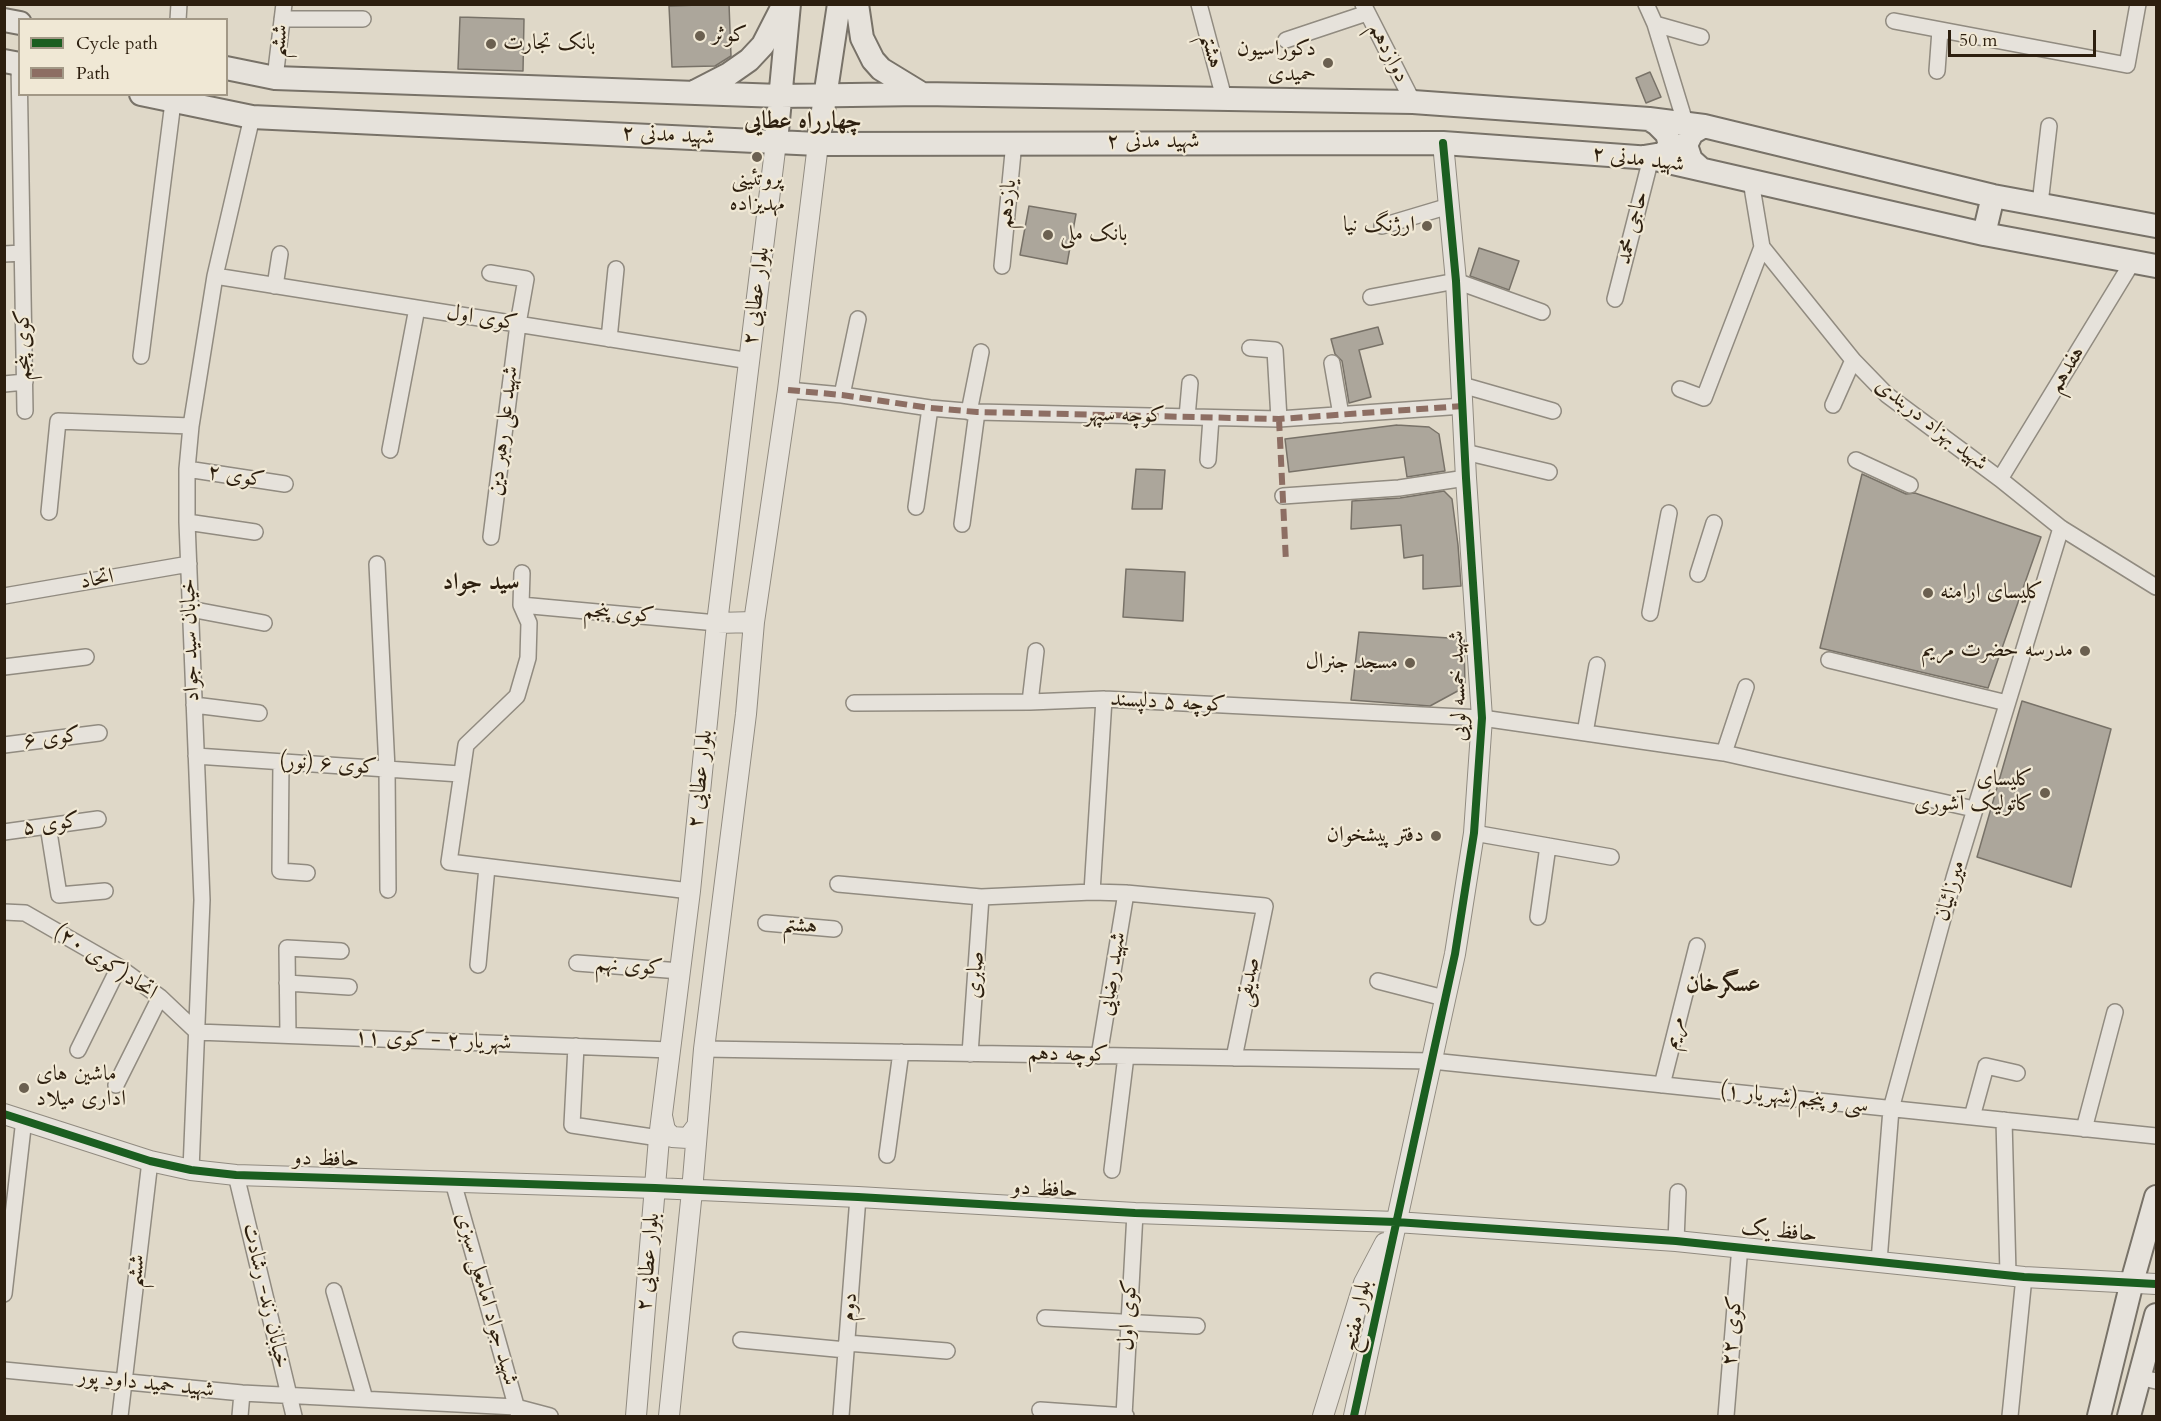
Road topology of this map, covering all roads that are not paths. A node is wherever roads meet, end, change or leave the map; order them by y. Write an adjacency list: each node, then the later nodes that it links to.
1 (784, 4): 19 (main road)
2 (789, 4): 23 (main road)
3 (838, 4): 24 (main road)
4 (857, 4): 20 (main road)
5 (1199, 4): 25 (street, هشتم)
6 (1646, 4): 12 (street)
7 (2138, 4): 13 (street)
8 (1365, 9): 15 (street); 27 (street, دوازدهم)
9 (283, 12): 10 (street); 18 (street, ششم)
10 (363, 19)
11 (1894, 21): 13 (street)
12 (1655, 24): 14 (street); 30 (street)
13 (1940, 30): 17 (street)
14 (1701, 37)
15 (1286, 40)
16 (228, 68): 18 (main road, شهید مدنی ۲)
17 (1937, 71)
18 (275, 78): 19 (main road, شهید مدنی ۲)
19 (695, 92): 23 (main road, شهید مدنی ۲)
20 (922, 94): 24 (main road, شهید مدنی ۲); 25 (main road, شهید مدنی ۲)
21 (20, 96): 46 (street, کوی پنجم)
22 (149, 96): 26 (main road, شهید مدنی ۲)
23 (780, 96): 24 (main road, شهید مدنی ۲); 32 (main road)
24 (825, 96): 35 (main road)
25 (1224, 98): 27 (main road, شهید مدنی ۲)
26 (173, 102): 28 (main road, شهید مدنی ۲); 66 (street)
27 (1413, 102): 29 (main road, شهید مدنی ۲)
28 (252, 117): 32 (main road, شهید مدنی ۲); 54 (street, خیابان سید جواد)
29 (1648, 119): 30 (main road, شهید مدنی ۲); 36 (main road)
30 (1695, 124): 37 (main road); 39 (main road, شهید مدنی ۲)
31 (2049, 126): 40 (street)
32 (776, 142): 35 (main road, شهید مدنی ۲); 68 (street, بلوار عطایی ۲)
33 (1014, 142): 34 (main road, شهید مدنی ۲); 35 (main road, شهید مدنی ۲); 50 (street, یازدهم)
34 (1443, 143): 36 (main road, شهید مدنی ۲); 41 (street, شهید خمسه لویی)
35 (818, 144): 75 (street, بلوار عطایی ۲)
36 (1647, 158): 37 (main road, شهید مدنی ۲); 58 (street, حاجی محمد)
37 (1701, 169): 38 (main road, شهید مدنی ۲)
38 (1751, 181): 44 (main road, شهید مدنی ۲); 45 (street)
39 (1993, 196): 40 (main road, شهید مدنی ۲); 44 (main road)
40 (2040, 204): 43 (main road, شهید مدنی ۲)
41 (1449, 206): 42 (street); 55 (street, شهید خمسه لویی)
42 (1382, 226)
43 (2157, 226)
44 (1984, 234): 49 (main road, شهید مدنی ۲)
45 (1761, 247): 67 (street, شهید بهزاد دربندی); 74 (street)
46 (22, 253): 48 (street); 70 (street, کوی پنجم)
47 (280, 254): 56 (street)
48 (4, 255)
49 (2133, 261): 51 (main road, شهید مدنی ۲); 95 (street, هفدهم)
50 (1002, 266)
51 (2157, 266)
52 (615, 269): 63 (street)
53 (490, 273): 62 (street, شهید علی رهبر دین)
54 (215, 276): 56 (street, کوی اول); 87 (street, خیابان سید جواد)
55 (1456, 280): 57 (street); 60 (street); 73 (street, شهید خمسه لویی)
56 (275, 286): 59 (street, کوی اول)
57 (1371, 297)
58 (1615, 298)
59 (417, 308): 62 (street, کوی اول); 88 (street)
60 (1542, 312)
61 (858, 319): 76 (street)
62 (518, 324): 63 (street, کوی اول); 107 (street, شهید علی رهبر دین)
63 (609, 339): 68 (street, کوی اول)
64 (1250, 348): 86 (street)
65 (981, 352): 82 (street)
66 (141, 356)
67 (1853, 360): 77 (street); 95 (street, شهید بهزاد دربندی)
68 (750, 361): 119 (street, بلوار عطایی ۲)
69 (1332, 363): 83 (street)
70 (25, 382): 72 (street); 80 (street, کوی پنجم)
71 (1190, 383): 84 (street)
72 (4, 384)
73 (1462, 385): 78 (street, شهید خمسه لویی); 81 (street)
74 (1680, 389)
75 (788, 390): 76 (street, کوچه سپهر); 118 (street, بلوار عطایی ۲)
76 (842, 395): 79 (street, کوچه سپهر)
77 (1833, 405)
78 (1463, 406): 83 (street, کوچه سپهر); 89 (street, شهید خمسه لویی)
79 (930, 408): 82 (street, کوچه سپهر); 99 (street)
80 (25, 411)
81 (1553, 411)
82 (973, 412): 84 (street, کوچه سپهر); 104 (street)
83 (1341, 415): 86 (street, کوچه سپهر)
84 (1187, 417): 85 (street, کوچه سپهر)
85 (1211, 418): 86 (street, کوچه سپهر); 90 (street)
86 (1279, 419)
87 (191, 426): 92 (street, خیابان سید جواد); 100 (street)
88 (390, 450)
89 (1465, 452): 93 (street); 94 (street, شهید خمسه لویی)
90 (1208, 460)
91 (1856, 460): 97 (street)
92 (187, 469): 96 (street, کوی ۲); 102 (street, خیابان سید جواد)
93 (1549, 471)
94 (1466, 478): 98 (street); 132 (street, شهید خمسه لویی)
95 (2000, 479): 105 (street, شهید بهزاد دربندی)
96 (285, 484)
97 (1910, 485)
98 (1283, 496)
99 (916, 507)
100 (49, 512)
101 (1669, 513): 116 (street)
102 (187, 522): 106 (street); 108 (street, خیابان سید جواد)
103 (1714, 523): 111 (street)
104 (962, 525)
105 (2061, 528): 112 (street, شهید بهزاد دربندی); 129 (street, میرزائیان)
106 (255, 532)
107 (491, 537)
108 (189, 564): 113 (street, اتحاد); 115 (street, خیابان سید جواد)
109 (377, 564): 139 (street)
110 (522, 573): 114 (street)
111 (1698, 574)
112 (2157, 586)
113 (4, 596)
114 (521, 604): 119 (street, کوی پنجم); 140 (street)
115 (190, 609): 117 (street); 130 (street, خیابان سید جواد)
116 (1650, 613)
117 (264, 622)
118 (754, 622): 119 (street); 176 (street, بلوار عطایی ۲)
119 (717, 623): 153 (street, بلوار عطایی ۲)
120 (1036, 651): 127 (street)
121 (86, 657): 124 (street)
122 (1829, 660): 129 (street)
123 (1597, 665): 134 (street)
124 (4, 667)
125 (1746, 687): 136 (street)
126 (1104, 699): 127 (street, کوچه ۵ دلپسند); 132 (street, کوچه ۵ دلپسند); 154 (street)
127 (1030, 702): 128 (street, کوچه ۵ دلپسند)
128 (854, 703)
129 (2007, 703): 141 (street, میرزائیان)
130 (194, 705): 131 (street); 137 (street, خیابان سید جواد)
131 (260, 713)
132 (1482, 718): 134 (street, کوچه ۵ دلپسند); 145 (street, شهید خمسه لویی)
133 (99, 733): 135 (street, کوی ۶)
134 (1585, 733): 136 (street, کوچه ۵ دلپسند)
135 (4, 745)
136 (1724, 753): 141 (street, کوچه ۵ دلپسند)
137 (196, 756): 138 (street, کوی ۶ (نور)); 173 (street, خیابان سید جواد)
138 (281, 762): 139 (street, کوی ۶ (نور)); 149 (street)
139 (387, 769): 140 (street, کوی ۶ (نور)); 151 (street)
140 (460, 774): 148 (street)
141 (1974, 809): 188 (street, میرزائیان)
142 (98, 819): 143 (street, کوی ۵)
143 (48, 826): 144 (street, کوی ۵); 152 (street)
144 (4, 832)
145 (1474, 833): 146 (street); 171 (street, شهید خمسه لویی)
146 (1548, 846): 147 (street); 158 (street)
147 (1611, 857)
148 (488, 867): 153 (street); 164 (street)
149 (307, 873)
150 (838, 884): 156 (street)
151 (388, 890)
152 (105, 891)
153 (690, 891): 166 (street, بلوار عطایی ۲)
154 (1092, 892): 155 (street); 156 (street)
155 (1126, 893): 181 (street, شهید رضایی); 183 (street, صدیقی)
156 (981, 897): 180 (street, صابری)
157 (4, 912): 165 (street, اتحاد(کوی ۲۰))
158 (1538, 917)
159 (766, 923): 160 (street, هشتم)
160 (834, 929)
161 (1697, 946): 187 (street, مریم)
162 (341, 951): 168 (street)
163 (577, 963): 166 (street, کوی نهم)
164 (478, 965)
165 (119, 967): 170 (street, اتحاد(کوی ۲۰)); 177 (street)
166 (680, 971): 178 (street, بلوار عطایی ۲)
167 (1378, 981): 171 (street)
168 (287, 983): 169 (street); 174 (street)
169 (349, 987)
170 (160, 998): 173 (street, اتحاد(کوی ۲۰)); 186 (street)
171 (1444, 998): 184 (street, شهید خمسه لویی)
172 (2115, 1012): 194 (street)
173 (196, 1032): 174 (street, شهریار ۲ - کوی ۱۱); 200 (street, خیابان سید جواد)
174 (288, 1035): 175 (street, شهریار ۲ - کوی ۱۱)
175 (576, 1046): 178 (street, شهریار ۲ - کوی ۱۱); 197 (street)
176 (704, 1049): 179 (street, کوچه دهم); 195 (street, بلوار عطایی ۲)
177 (78, 1050)
178 (670, 1050): 190 (street, بلوار عطایی ۲)
179 (901, 1052): 180 (street, کوچه دهم); 198 (street)
180 (970, 1054): 181 (street, کوچه دهم)
181 (1099, 1056): 182 (street, کوچه دهم)
182 (1126, 1056): 183 (street, کوچه دهم); 201 (street)
183 (1234, 1058): 184 (street, کوچه دهم)
184 (1432, 1061): 187 (street, سی و پنجم(شهریار ۱)); 211 (street, شهید خمسه لویی)
185 (2017, 1073): 191 (street)
186 (116, 1085)
187 (1662, 1085): 188 (street, سی و پنجم(شهریار ۱))
188 (1891, 1108): 191 (street, سی و پنجم(شهریار ۱)); 214 (street, میرزائیان)
189 (4, 1114): 192 (street, حافظ دو)
190 (662, 1116): 195 (street); 197 (street, بلوار عطایی ۲)
191 (1972, 1117): 193 (street, سی و پنجم(شهریار ۱))
192 (24, 1119): 199 (street, حافظ دو); 219 (street)
193 (2004, 1120): 194 (street, سی و پنجم(شهریار ۱)); 215 (street)
194 (2084, 1129): 196 (street, سی و پنجم(شهریار ۱))
195 (696, 1133): 205 (street, بلوار عطایی ۲); 207 (street)
196 (2157, 1136)
197 (659, 1138): 204 (street, بلوار عطایی ۲)
198 (887, 1155)
199 (150, 1161): 200 (street, حافظ دو); 229 (street, ششم)
200 (191, 1170): 202 (street, حافظ دو)
201 (1112, 1170)
202 (236, 1175): 203 (street, حافظ دو); 231 (street, خیابان زند- رشادت)
203 (453, 1182): 204 (street, حافظ دو); 234 (street, شهید جواد امامعلی سبزی)
204 (655, 1188): 205 (street, حافظ دو); 239 (street, بلوار عطایی ۲)
205 (692, 1191): 207 (street, حافظ دو); 240 (street, بلوار عطایی ۲)
206 (1678, 1192): 212 (street)
207 (737, 1193): 208 (street, حافظ دو)
208 (858, 1197): 210 (street, حافظ دو); 225 (street, دوم)
209 (2157, 1197): 216 (main road)
210 (1135, 1213): 211 (street, حافظ دو); 222 (street, کوی اول)
211 (1396, 1222): 212 (street, حافظ یک); 243 (street, بلوار مفتح); 244 (street, بلوار مفتح)
212 (1676, 1241): 213 (street, حافظ یک)
213 (1740, 1246): 214 (street, حافظ یک); 245 (street, کوی ۲۲)
214 (1880, 1261): 215 (street, حافظ یک)
215 (2016, 1276): 216 (street, حافظ یک); 246 (street)
216 (2132, 1282): 217 (street, حافظ یک); 247 (main road)
217 (2157, 1284)
218 (334, 1291): 232 (street)
219 (4, 1294)
220 (2157, 1315): 228 (main road)
221 (1045, 1318): 222 (street)
222 (1128, 1323): 223 (street); 242 (street, کوی اول)
223 (1197, 1326)
224 (741, 1340): 225 (street)
225 (847, 1347): 226 (street); 241 (street, دوم)
226 (947, 1351)
227 (4, 1370): 229 (street, شهید حمید داود پور)
228 (2148, 1379): 248 (main road)
229 (124, 1381): 230 (street, شهید حمید داود پور); 235 (street, ششم)
230 (242, 1393): 231 (street, شهید حمید داود پور); 236 (street)
231 (289, 1396): 232 (street, شهید حمید داود پور); 237 (street, خیابان زند- رشادت)
232 (365, 1399): 234 (street, شهید حمید داود پور)
233 (1040, 1410): 242 (street)
234 (517, 1412): 238 (street, شهید حمید داود پور)
235 (120, 1416)
236 (240, 1416)
237 (294, 1416)
238 (550, 1416)
239 (636, 1416)
240 (669, 1416)
241 (841, 1416)
242 (1125, 1416)
243 (1323, 1416)
244 (1354, 1416)
245 (1726, 1416)
246 (2010, 1416)
247 (2099, 1416)
248 (2129, 1416)

